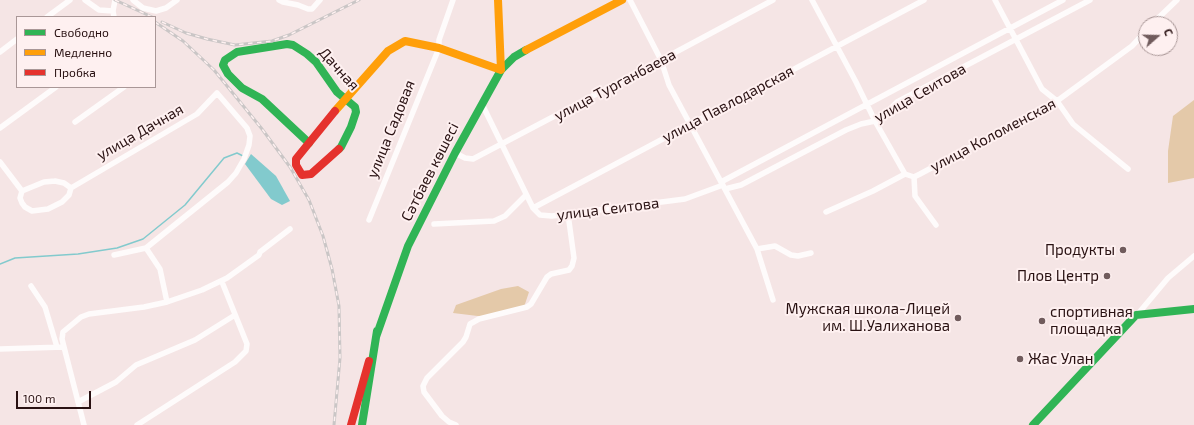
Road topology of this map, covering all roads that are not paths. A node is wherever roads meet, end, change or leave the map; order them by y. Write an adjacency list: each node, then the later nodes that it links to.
1 (70, 0): 20 (street)
2 (85, 0): 19 (street)
3 (115, 0): 19 (street)
4 (133, 0): 5 (street)
5 (177, 0)
6 (280, 0): 7 (street)
7 (320, 0)
8 (453, 0): 27 (street, улица Садовая)
9 (498, 0): 30 (main road)
10 (630, 0): 29 (street)
11 (772, 0): 29 (street, улица Турганбаева)
12 (812, 0): 26 (street)
13 (924, 0): 26 (street, улица Павлодарская)
14 (995, 0): 22 (street)
15 (1063, 0): 22 (street, улица Сеитова)
16 (1090, 0): 23 (street, улица Сеитова)
17 (1177, 0): 21 (street)
18 (619, 1): 30 (main road, Сәтбаев көшесі)
19 (113, 14)
20 (48, 16)
21 (1160, 16)
22 (1010, 28): 23 (street); 36 (street, улица Сеитова)
23 (1016, 39): 34 (street); 37 (street, улица Сеитова)
24 (16, 40): 28 (street)
25 (1138, 40): 34 (street, улица Коломенская)
26 (837, 46): 36 (street); 39 (street, улица Павлодарская)
27 (439, 48): 30 (main road); 33 (main road); 55 (street, улица Садовая)
28 (0, 52)
29 (661, 60): 39 (street); 42 (street, улица Турганбаева)
30 (501, 70): 35 (main road, Сәтбаев көшесі)
31 (55, 88): 40 (street)
32 (123, 88): 38 (street)
33 (345, 99): 41 (main road); 41 (main road, Дачная); 41 (main road, Дачная)
34 (1057, 101): 45 (street); 47 (street, улица Коломенская)
35 (482, 104): 42 (street); 43 (main road, Сәтбаев көшесі)
36 (866, 104): 37 (street); 48 (street, улица Сеитова)
37 (875, 121): 46 (street); 48 (street, улица Сеитова)
38 (75, 122)
39 (690, 124): 48 (street); 52 (street, улица Павлодарская)
40 (0, 128)
41 (309, 143)
42 (502, 144): 43 (street, улица Турганбаева); 51 (street)
43 (455, 153): 71 (main road, Сәтбаев көшесі)
44 (0, 162): 50 (street)
45 (1128, 169)
46 (905, 174): 47 (street, улица Коломенская); 53 (street)
47 (914, 177): 57 (street)
48 (723, 185): 54 (street, улица Сеитова); 60 (street)
49 (71, 188): 50 (street); 50 (street); 59 (street, улица Дачная)
50 (22, 191)
51 (526, 195): 52 (street); 56 (street)
52 (533, 208): 54 (street, улица Сеитова)
53 (826, 212)
54 (568, 214): 80 (street)
55 (369, 220)
56 (434, 224)
57 (936, 225)
58 (290, 229): 64 (street)
59 (146, 248): 62 (street); 67 (street)
60 (757, 249): 61 (street); 66 (street)
61 (811, 253)
62 (114, 255)
63 (1194, 256): 70 (street)
64 (222, 282): 67 (street); 69 (street)
65 (31, 286): 72 (street)
66 (773, 300)
67 (167, 302): 73 (street)
68 (1194, 309): 70 (main road)
69 (235, 315): 75 (street); 77 (street)
70 (1136, 315): 81 (main road)
71 (378, 332): 78 (main road, Сәтбаев көшесі); 79 (main road)
72 (57, 347): 73 (street); 74 (street)
73 (64, 347): 75 (street)
74 (0, 349)
75 (78, 402): 76 (street)
76 (84, 425)
77 (137, 425)
78 (351, 425)
79 (362, 425)
80 (456, 425)
81 (1033, 425)

